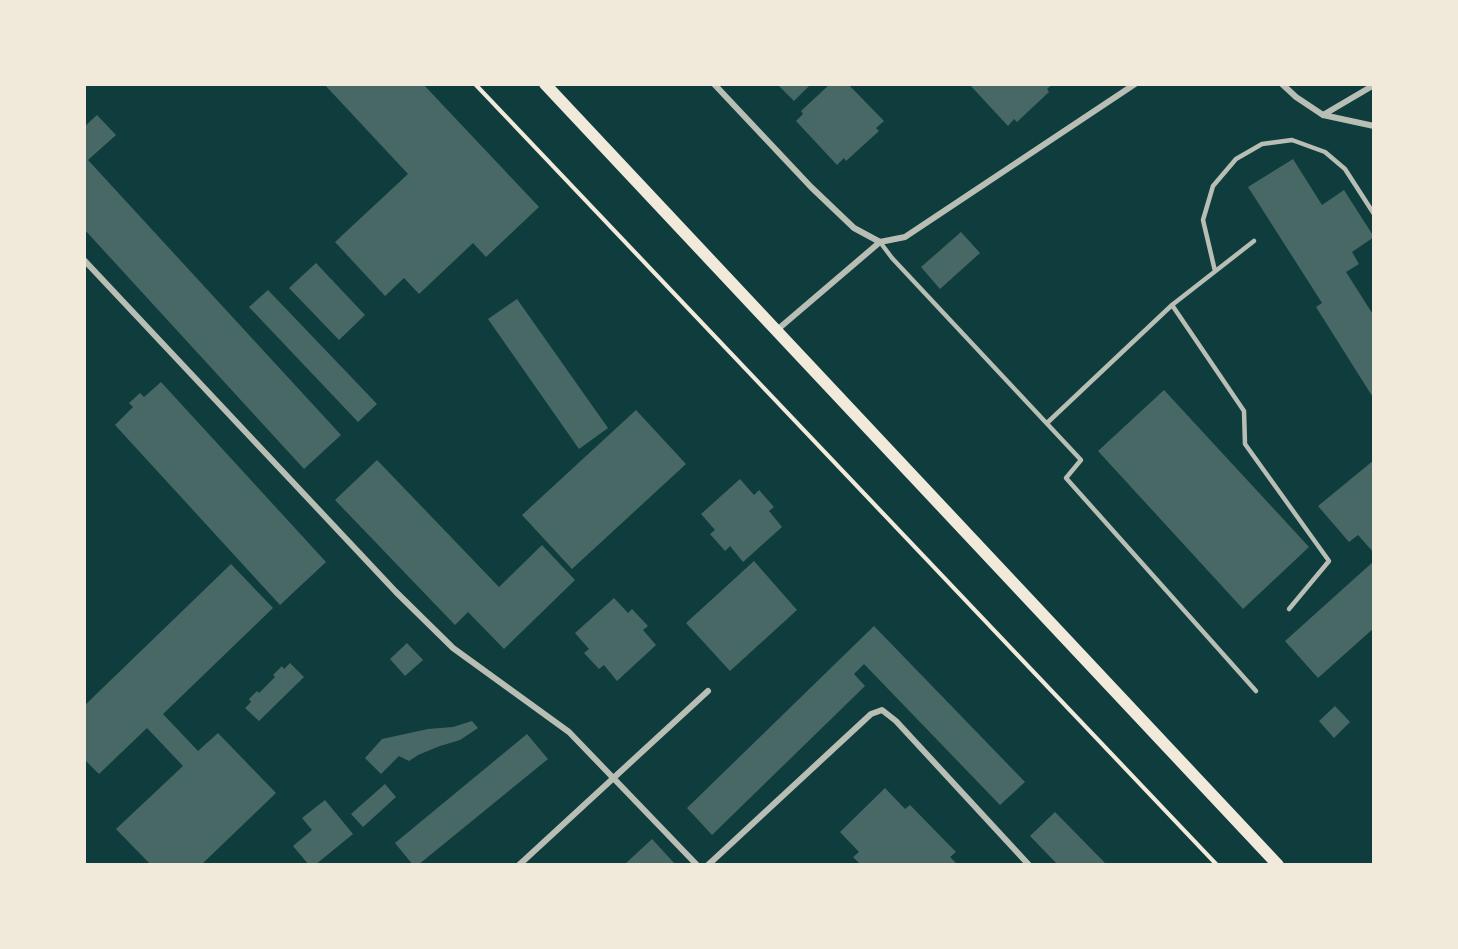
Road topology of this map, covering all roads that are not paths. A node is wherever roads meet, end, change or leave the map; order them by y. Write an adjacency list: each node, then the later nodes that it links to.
1 (545, 84): 14 (main road)
2 (714, 84): 10 (street)
3 (1135, 84): 10 (street)
4 (1282, 84): 6 (street)
5 (1374, 85): 6 (street)
6 (1323, 115): 7 (street)
7 (1374, 126)
8 (1374, 214): 12 (lane)
9 (1254, 241): 12 (lane)
10 (880, 242): 14 (street); 15 (lane)
11 (84, 260): 19 (street)
12 (1215, 271): 13 (lane)
13 (1172, 305): 15 (lane); 16 (lane)
14 (777, 330): 24 (main road)
15 (1047, 423): 18 (lane)
16 (1289, 609)
17 (708, 691): 19 (street)
18 (1256, 691)
19 (613, 779): 20 (street); 21 (street)
20 (519, 865)
21 (697, 865)
22 (708, 865): 23 (street)
23 (1029, 865)
24 (1278, 865)

